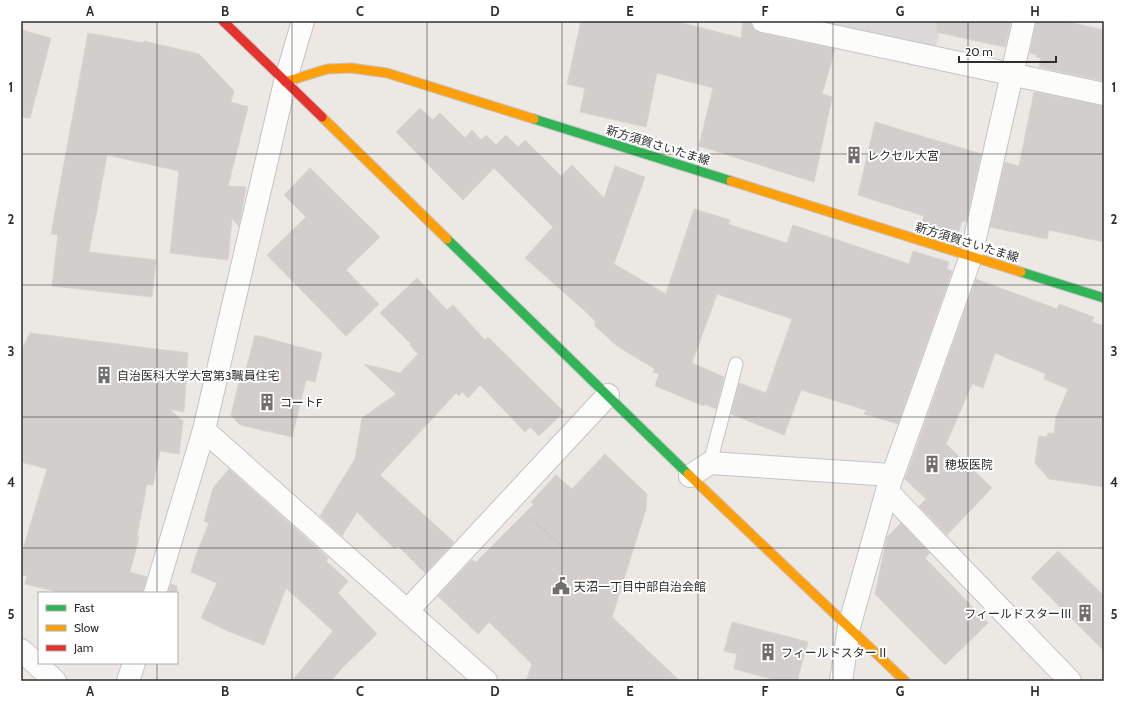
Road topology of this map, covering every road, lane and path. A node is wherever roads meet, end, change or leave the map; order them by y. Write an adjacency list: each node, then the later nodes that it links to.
1 (223, 21): 6 (main road)
2 (303, 21): 6 (street)
3 (763, 21): 5 (street)
4 (1024, 21): 5 (street)
5 (1012, 74): 7 (street); 8 (street)
6 (285, 82): 8 (main road, 新方須賀さいたま線); 11 (main road); 12 (street)
7 (1104, 94)
8 (971, 256): 9 (main road, 新方須賀さいたま線); 15 (street)
9 (1104, 298)
10 (736, 364): 13 (lane)
11 (608, 395): 14 (main road); 16 (street)
12 (204, 430): 18 (street); 19 (street)
13 (710, 463): 14 (street); 15 (street)
14 (690, 476): 20 (main road)
15 (889, 483): 20 (street); 28 (street)
16 (512, 500): 17 (path); 19 (street)
17 (561, 546)
18 (155, 592)
19 (407, 611): 25 (street)
20 (850, 627): 26 (street); 27 (main road)
21 (21, 650): 23 (street)
22 (134, 664): 24 (street)
23 (55, 681)
24 (128, 681)
25 (486, 681)
26 (840, 681)
27 (905, 681)
28 (1070, 681)

